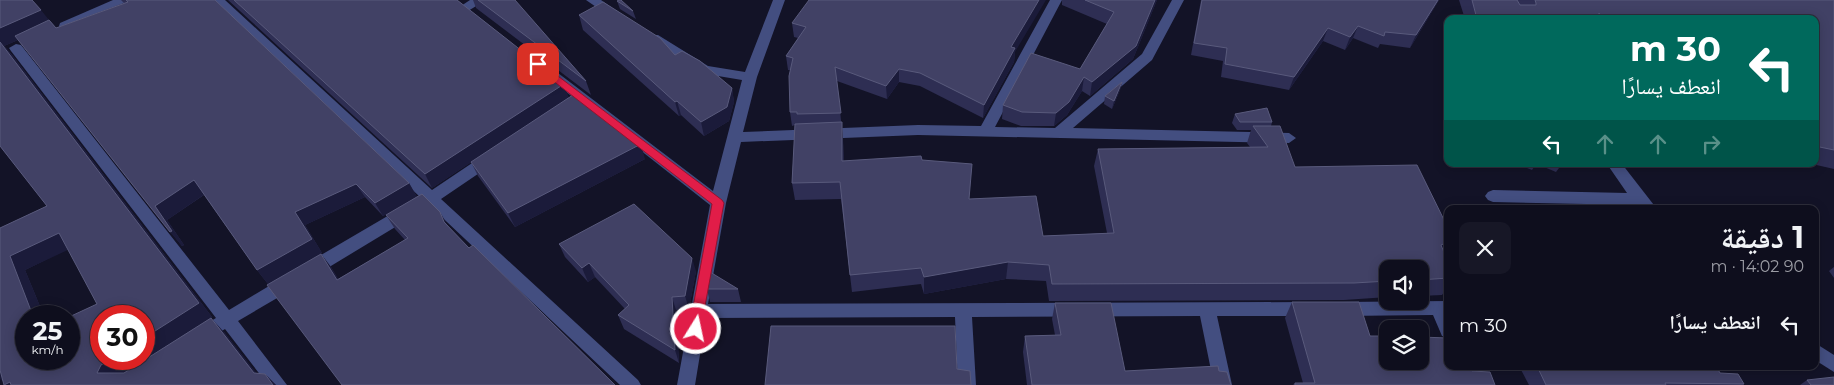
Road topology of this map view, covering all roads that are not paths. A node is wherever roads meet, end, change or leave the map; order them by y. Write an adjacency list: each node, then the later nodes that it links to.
1 (124, 0): 12 (street)
2 (218, 0): 25 (street)
3 (480, 0): 8 (street)
4 (592, 0): 10 (street)
5 (779, 0): 15 (street)
6 (1056, 0): 18 (street)
7 (1178, 0): 19 (street)
8 (459, 4): 9 (street)
9 (480, 20)
10 (624, 20)
11 (640, 30): 15 (street)
12 (52, 32)
13 (0, 55): 32 (street)
14 (535, 62): 16 (street)
15 (750, 77): 20 (street)
16 (582, 98): 17 (street); 26 (street)
17 (566, 108)
18 (985, 132): 19 (street); 20 (street)
19 (1058, 133): 21 (street)
20 (735, 137): 26 (street)
21 (1289, 138)
22 (502, 151): 25 (street)
23 (1616, 167): 27 (street)
24 (1493, 196): 27 (street)
25 (431, 198): 32 (street); 37 (street)
26 (718, 203): 30 (street)
27 (1645, 204)
28 (1443, 308): 29 (street)
29 (1206, 310): 31 (street); 40 (street)
30 (699, 311): 31 (street); 38 (street)
31 (963, 311): 39 (street)
32 (226, 319): 33 (street); 36 (street)
33 (187, 344)
34 (1819, 353): 35 (street)
35 (1834, 365)
36 (278, 385)
37 (632, 385)
38 (686, 385)
39 (967, 385)
40 (1223, 385)

